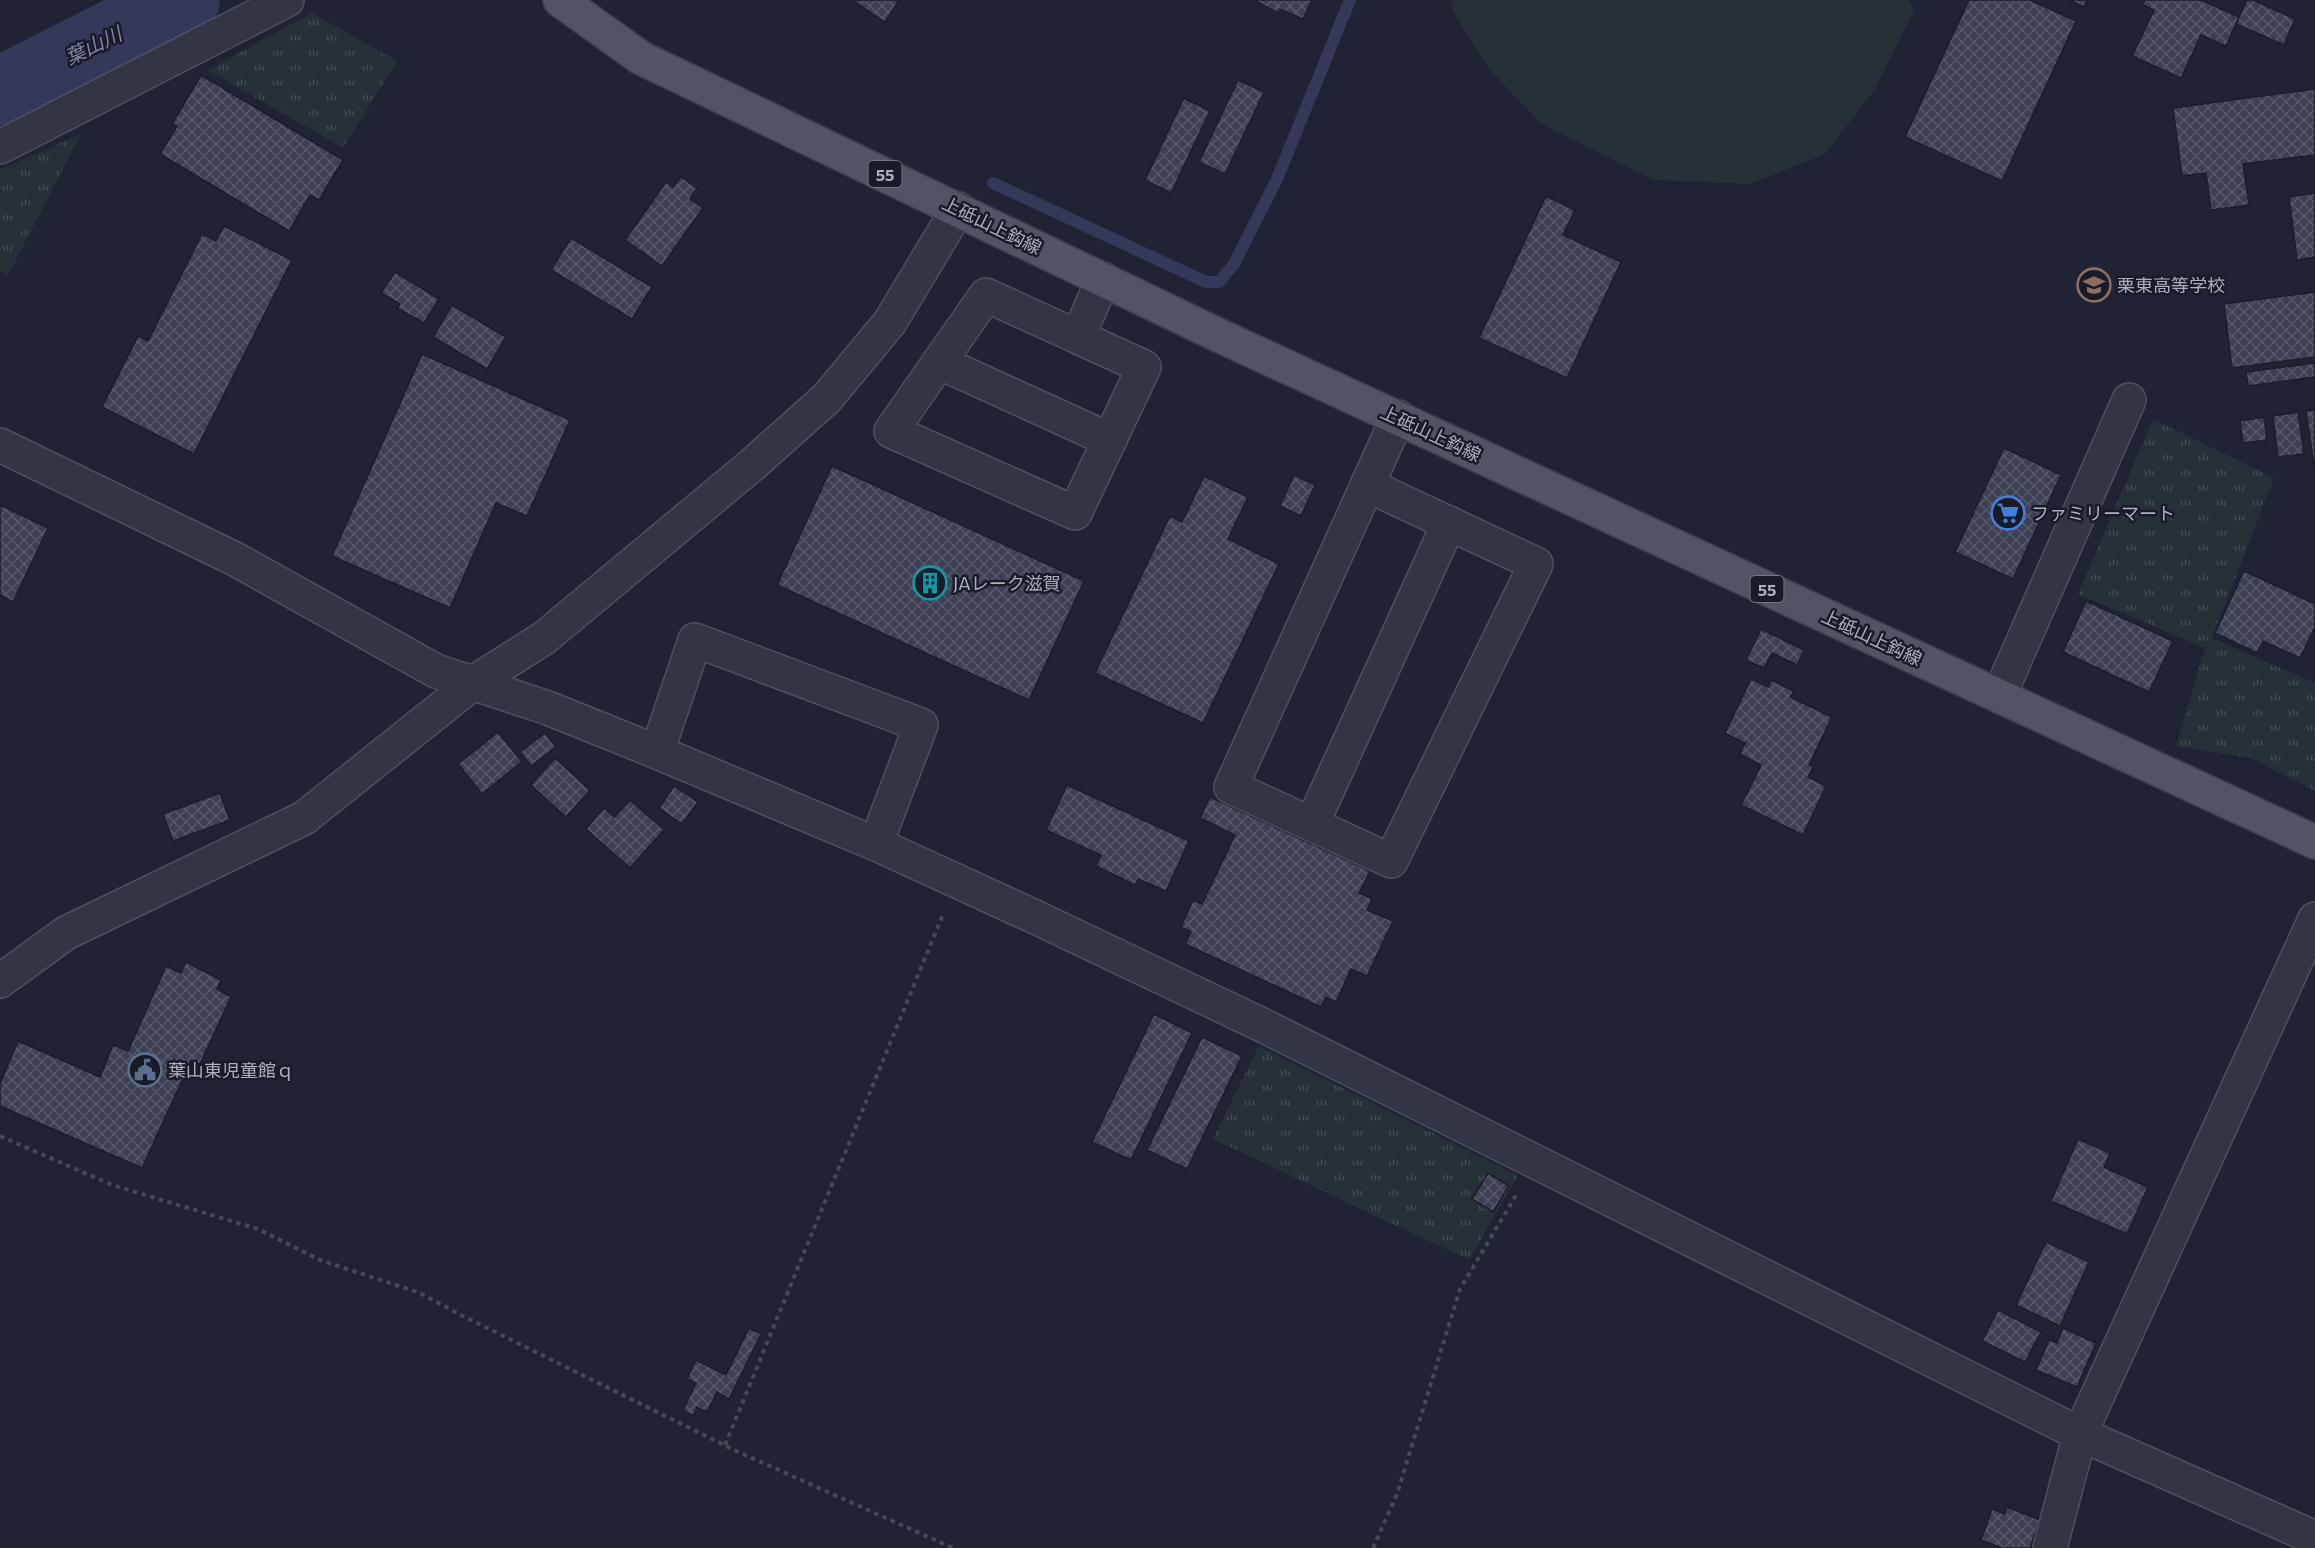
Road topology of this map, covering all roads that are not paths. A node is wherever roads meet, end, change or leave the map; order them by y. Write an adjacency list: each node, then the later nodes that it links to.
1 (287, 0): 3 (street)
2 (560, 0): 4 (main road, 上砥山上鈎線 / 55)
3 (0, 147)
4 (958, 209): 5 (main road, 上砥山上鈎線 / 55); 14 (street)
5 (1103, 279): 6 (street); 9 (main road, 上砥山上鈎線 / 55)
6 (1078, 337): 7 (street); 10 (street)
7 (939, 362): 10 (street); 10 (street)
8 (2129, 400): 15 (street)
9 (1398, 417): 12 (street); 15 (main road, 上砥山上鈎線 / 55)
10 (1110, 440)
11 (0, 445): 14 (street)
12 (1367, 485): 13 (street); 17 (street)
13 (1449, 523): 17 (street); 17 (street)
14 (473, 683): 16 (street); 21 (street)
15 (1999, 696): 18 (main road, 上砥山上鈎線 / 55)
16 (657, 752): 19 (street); 19 (street)
17 (1312, 824)
18 (2315, 842)
19 (876, 844): 22 (street)
20 (2315, 919): 22 (street)
21 (0, 981)
22 (2080, 1434): 23 (street); 24 (street)
23 (2315, 1538)
24 (2050, 1548)

